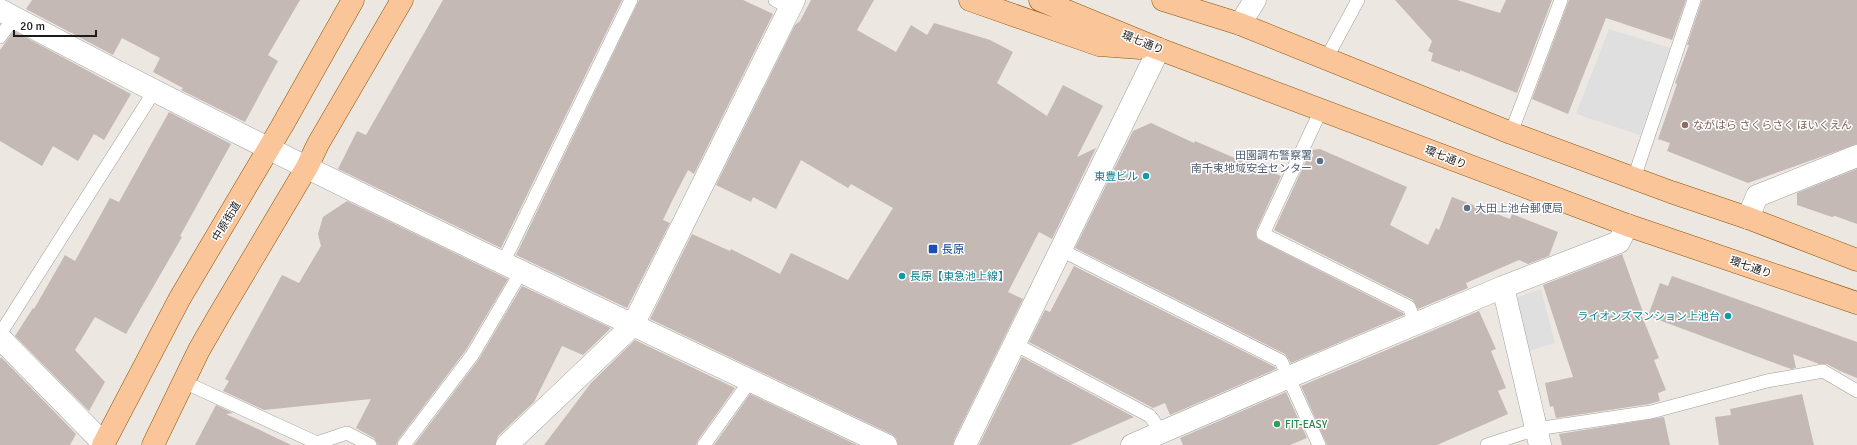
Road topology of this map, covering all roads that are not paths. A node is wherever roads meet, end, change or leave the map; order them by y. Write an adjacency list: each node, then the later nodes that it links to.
1 (353, 0): 21 (main road, 中原街道)
2 (402, 0): 23 (main road)
3 (631, 0): 29 (lane)
4 (970, 0): 16 (main road)
5 (1040, 0): 16 (main road, 環七通り)
6 (1163, 0): 14 (main road)
7 (1188, 0): 14 (main road)
8 (1255, 0): 14 (street)
9 (1358, 0): 17 (lane)
10 (1561, 0): 20 (lane)
11 (1694, 0): 24 (lane)
12 (786, 2): 33 (street)
13 (7, 14): 15 (lane); 18 (street)
14 (1240, 24): 17 (main road)
15 (0, 37)
16 (1159, 49): 19 (main road, 環七通り); 27 (street)
17 (1326, 59): 20 (main road)
18 (156, 90): 21 (street); 34 (lane)
19 (1321, 110): 26 (main road, 環七通り); 32 (lane)
20 (1511, 133): 24 (main road)
21 (268, 148): 23 (street); 43 (main road, 中原街道)
22 (1857, 156): 25 (street)
23 (307, 167): 29 (street); 39 (main road)
24 (1634, 178): 25 (main road)
25 (1748, 218): 28 (main road)
26 (1627, 225): 30 (street); 31 (main road, 環七通り)
27 (1061, 250): 36 (street); 37 (lane)
28 (1857, 260)
29 (512, 268): 33 (street); 46 (lane)
30 (1503, 288): 32 (street); 41 (street)
31 (1857, 303)
32 (1416, 324): 37 (street)
33 (633, 325): 38 (street); 47 (street)
34 (0, 334)
35 (0, 338): 43 (street)
36 (1015, 344): 42 (lane); 50 (street)
37 (1289, 377): 42 (street); 52 (lane)
38 (750, 381): 48 (lane); 49 (street)
39 (184, 382): 44 (main road); 45 (lane)
40 (1857, 391): 41 (lane)
41 (1538, 437): 53 (lane)
42 (1164, 439): 51 (street)
43 (103, 444)
44 (153, 445)
45 (370, 445)
46 (404, 445)
47 (506, 445)
48 (704, 445)
49 (886, 445)
50 (965, 445)
51 (1132, 445)
52 (1319, 445)
53 (1487, 445)

